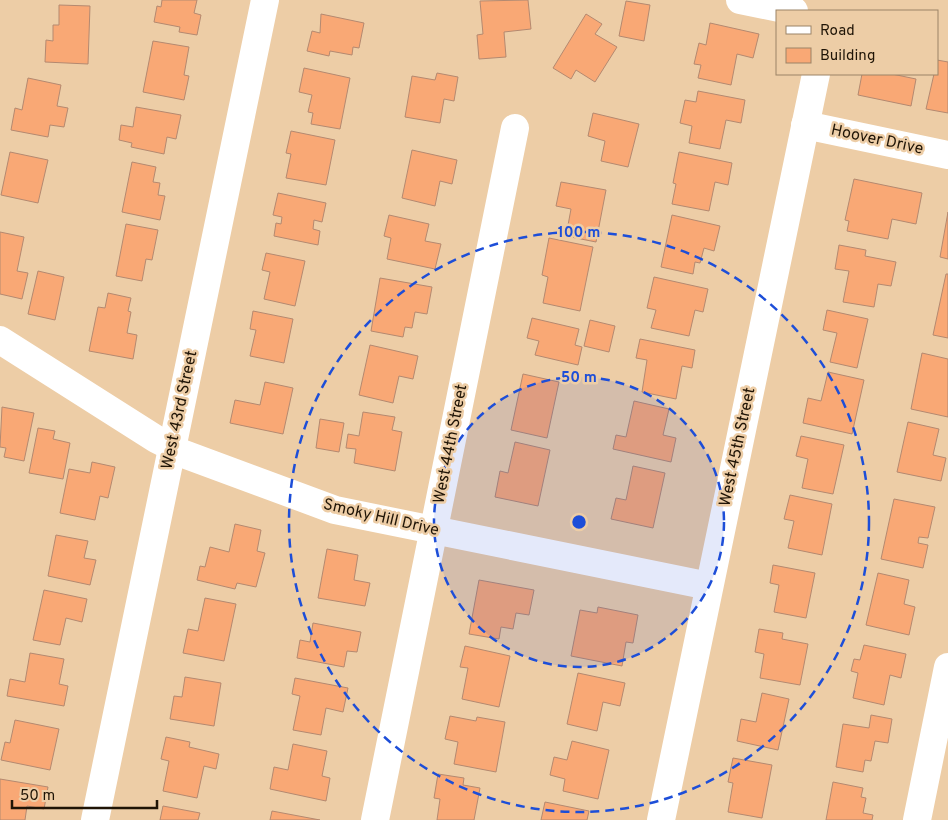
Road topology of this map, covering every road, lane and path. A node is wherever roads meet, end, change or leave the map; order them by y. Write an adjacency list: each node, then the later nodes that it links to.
1 (265, 0): 9 (street, West 43rd Street)
2 (740, 0): 3 (street)
3 (789, 10)
4 (816, 75): 5 (street, West 45th Street)
5 (805, 125): 7 (street, Hoover Drive); 11 (street, West 45th Street)
6 (515, 128): 10 (street, West 44th Street)
7 (948, 155)
8 (0, 340): 9 (street, Smoky Hill Drive)
9 (172, 447): 10 (street, Smoky Hill Drive); 13 (street, West 43rd Street)
10 (433, 531): 11 (street, Smoky Hill Drive); 14 (street, West 44th Street)
11 (709, 586): 15 (street, West 45th Street)
12 (948, 667): 16 (street)
13 (95, 820)
14 (375, 820)
15 (660, 820)
16 (917, 820)

